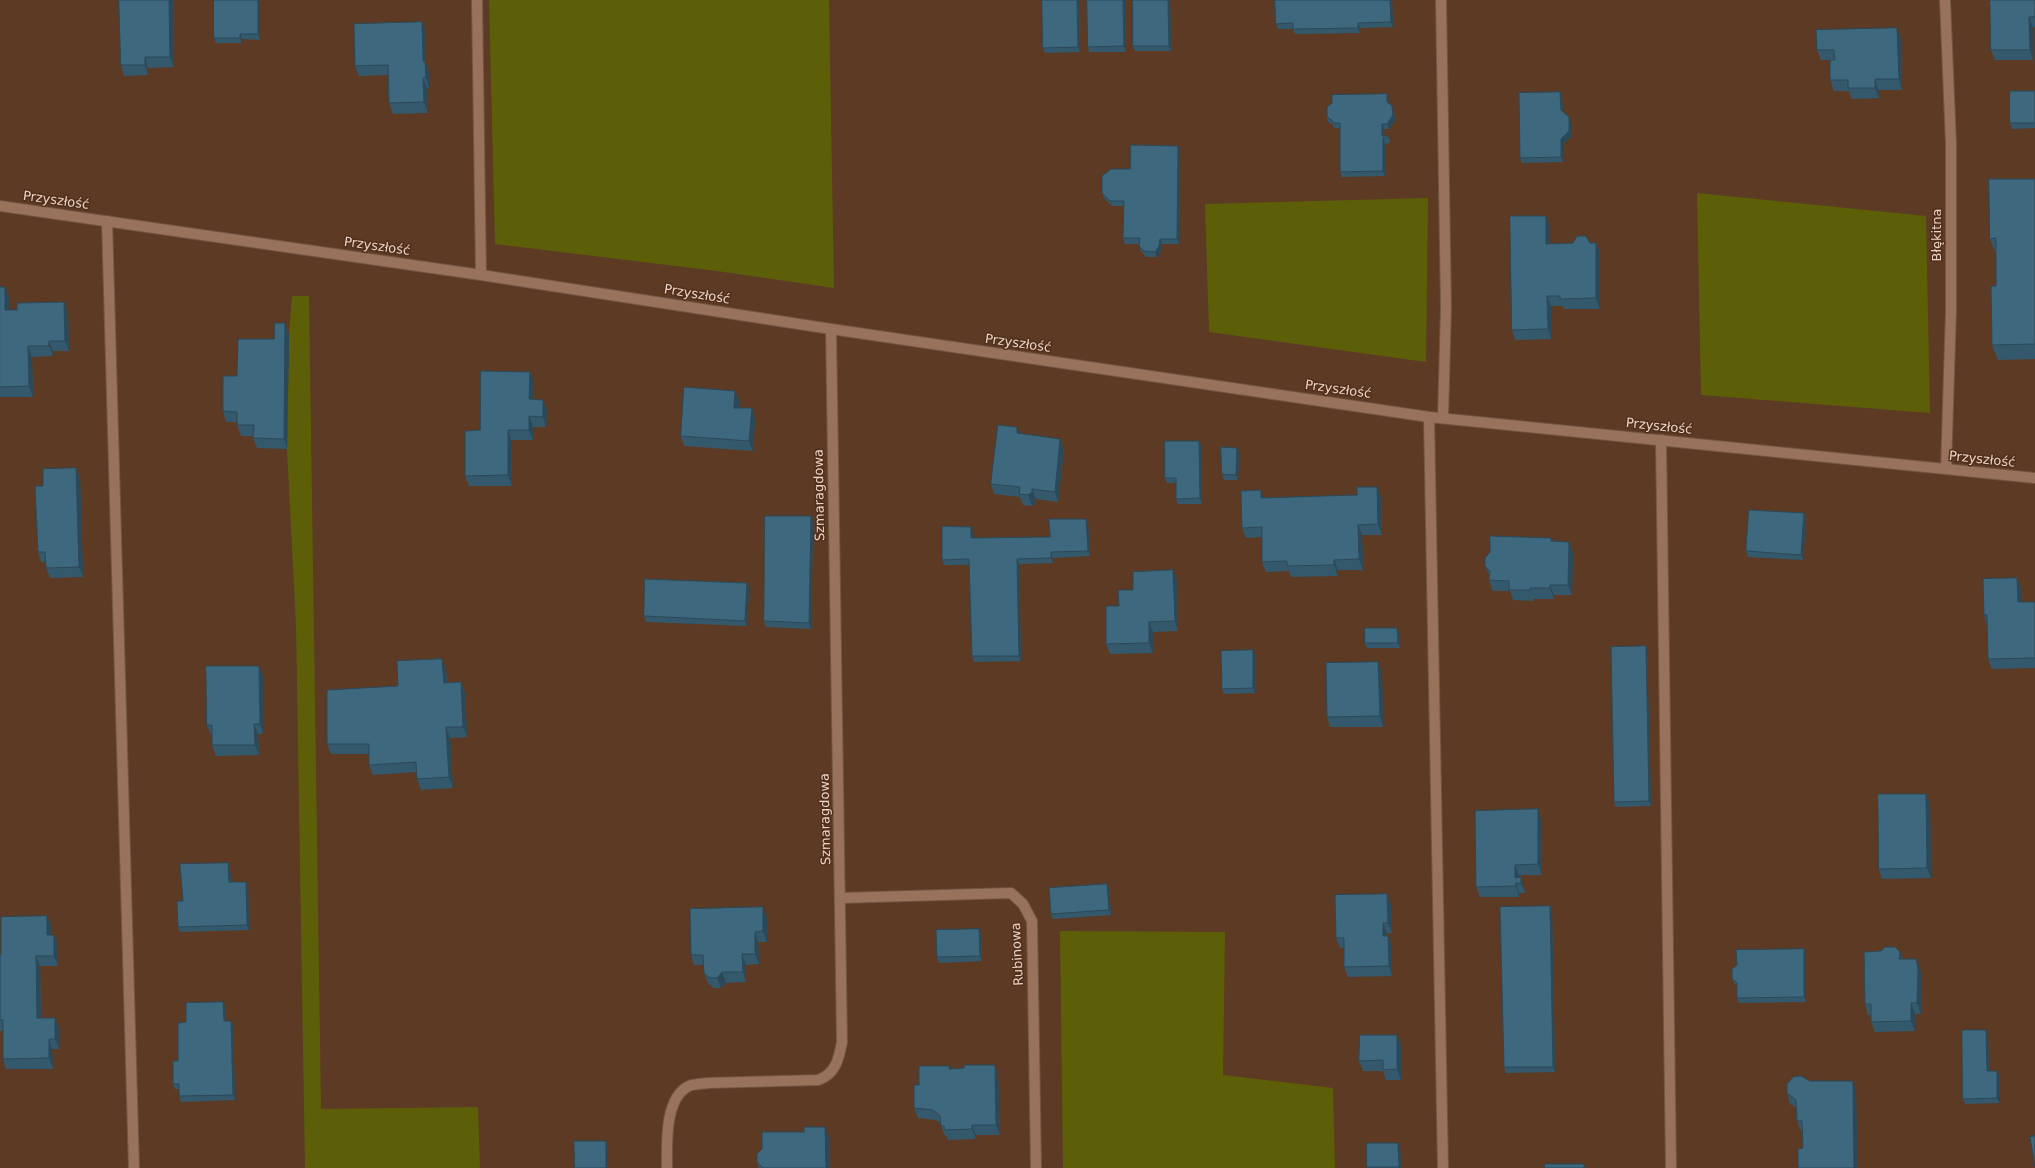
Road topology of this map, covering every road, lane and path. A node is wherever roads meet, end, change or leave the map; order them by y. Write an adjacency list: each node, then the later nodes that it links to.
1 (477, 0): 6 (street)
2 (1441, 0): 9 (street)
3 (1945, 0): 11 (street, Błękitna)
4 (0, 206): 5 (street, Przyszłość)
5 (107, 221): 6 (street, Przyszłość); 14 (street)
6 (481, 275): 7 (street, Przyszłość)
7 (831, 330): 8 (street, Przyszłość); 13 (street, Szmaragdowa)
8 (1429, 417): 9 (street, Przyszłość); 17 (street)
9 (1443, 418): 10 (street, Przyszłość)
10 (1661, 440): 11 (street, Przyszłość); 18 (street)
11 (1946, 469): 12 (street, Przyszłość)
12 (2035, 478)
13 (840, 898): 15 (street, Szmaragdowa); 16 (street, Rubinowa)
14 (134, 1168)
15 (667, 1168)
16 (1036, 1168)
17 (1443, 1168)
18 (1671, 1168)

